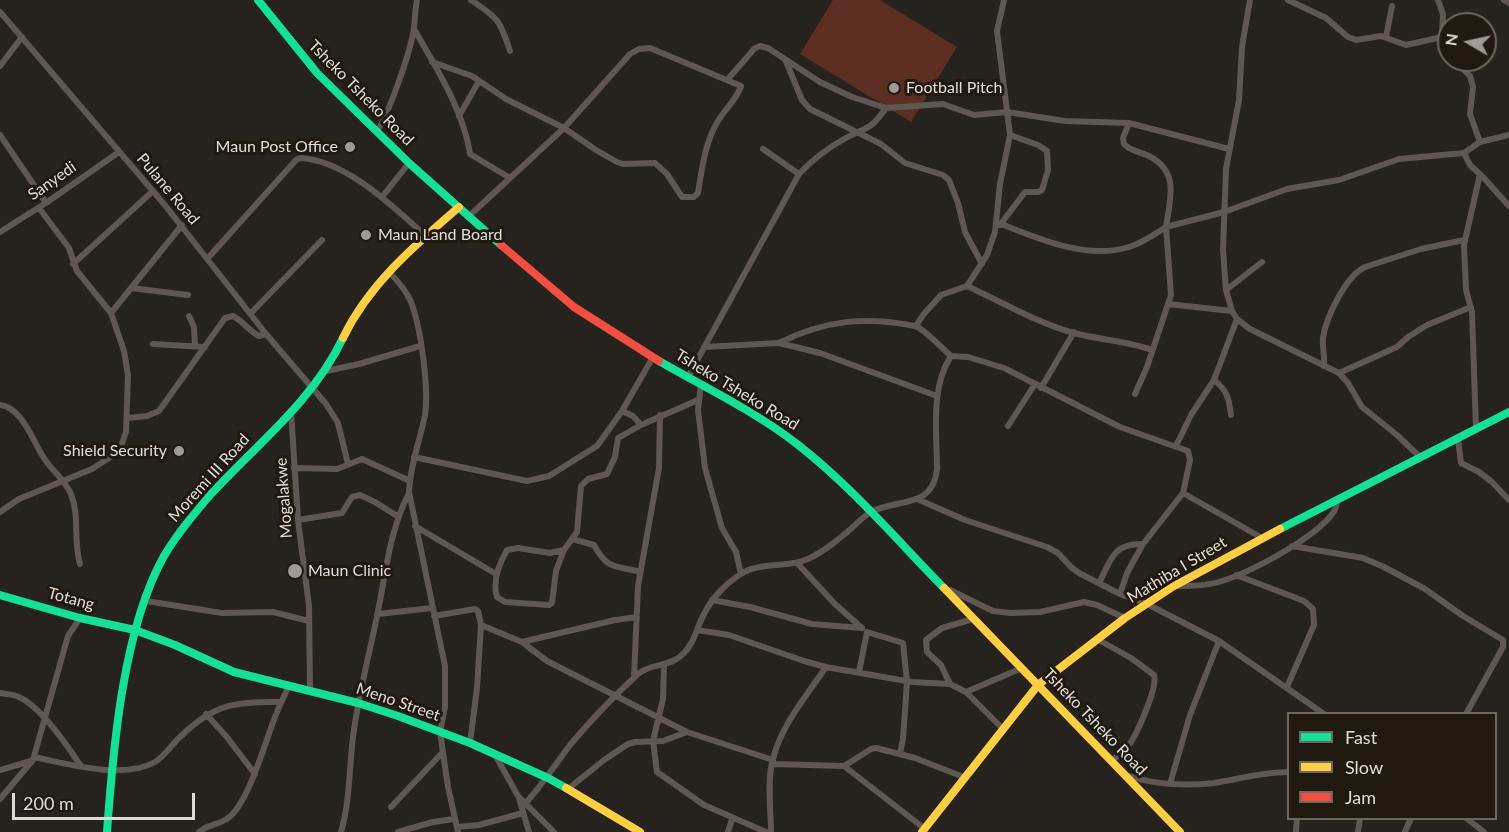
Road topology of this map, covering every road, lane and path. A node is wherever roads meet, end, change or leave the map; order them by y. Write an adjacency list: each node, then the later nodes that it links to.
1 (258, 0): 27 (main road, Tsheko Tsheko Road)
2 (417, 0): 11 (street)
3 (471, 0): 15 (street)
4 (1004, 0): 23 (street)
5 (1250, 0): 34 (street)
6 (1288, 0): 13 (street)
7 (1504, 0): 8 (street)
8 (1509, 3)
9 (1392, 6): 13 (street)
10 (0, 12): 12 (street, Pulane Road)
11 (414, 29): 17 (street); 27 (street)
12 (22, 37): 18 (street); 35 (street, Pulane Road)
13 (1386, 37): 14 (street)
14 (1437, 38)
15 (510, 51)
16 (784, 58): 20 (street); 22 (street); 28 (street)
17 (432, 62): 21 (street); 24 (street)
18 (0, 66)
19 (1466, 72): 32 (street)
20 (728, 79): 26 (street); 26 (street)
21 (479, 81): 24 (street); 26 (street)
22 (886, 108): 23 (street); 28 (street)
23 (1007, 112): 25 (street); 30 (street)
24 (459, 116): 40 (street)
25 (1129, 123): 34 (street); 51 (street)
26 (564, 128): 40 (street)
27 (377, 131): 37 (main road, Tsheko Tsheko Road)
28 (856, 133): 38 (street); 59 (street)
29 (0, 135): 43 (street)
30 (1010, 135): 50 (street); 50 (street)
31 (1509, 135): 32 (street)
32 (1480, 142): 36 (street)
33 (763, 149): 38 (street)
34 (1229, 149): 47 (street)
35 (119, 152): 41 (street, Pulane Road); 43 (street, Sanyedi)
36 (1464, 153): 39 (street); 47 (street)
37 (410, 163): 42 (street); 45 (main road, Tsheko Tsheko Road)
38 (799, 174): 80 (street)
39 (1480, 174): 44 (street); 55 (street)
40 (510, 178): 48 (street)
41 (153, 191): 49 (street, Pulane Road); 58 (street)
42 (382, 197): 53 (street); 56 (street)
43 (46, 203): 46 (street, Sanyedi)
44 (1509, 206)
45 (459, 207): 48 (main road, Tsheko Tsheko Road); 53 (main road, Moremi III Road)
46 (39, 208): 52 (street, Sanyedi); 58 (street)
47 (1224, 212): 51 (street); 63 (street)
48 (468, 217): 83 (main road, Tsheko Tsheko Road)
49 (182, 225): 56 (street, Pulane Road); 62 (street)
50 (998, 227): 51 (street); 59 (street)
51 (1166, 227): 65 (street)
52 (0, 232)
53 (426, 236): 60 (main road, Moremi III Road)
54 (322, 240): 69 (street)
55 (1464, 240): 66 (street); 84 (street)
56 (208, 258): 69 (street, Pulane Road)
57 (1262, 262): 63 (street)
58 (73, 264): 68 (street)
59 (982, 264): 61 (street)
60 (389, 272): 78 (street); 85 (main road, Moremi III Road)
61 (967, 286): 72 (street); 73 (street)
62 (131, 288): 64 (street); 68 (street)
63 (1226, 290): 67 (street)
64 (188, 295)
65 (1168, 304): 67 (street); 81 (street)
66 (1471, 307): 86 (street); 104 (street)
67 (1232, 311): 71 (street)
68 (111, 313): 101 (street)
69 (251, 313): 74 (street, Pulane Road)
70 (189, 316): 77 (street)
71 (1237, 319): 84 (street); 88 (street)
72 (916, 326): 75 (street); 82 (street)
73 (1074, 333): 81 (street); 90 (street)
74 (266, 334): 79 (street); 91 (street, Pulane Road)
75 (779, 343): 80 (street); 93 (street)
76 (153, 344): 77 (street)
77 (195, 346): 79 (street)
78 (420, 346): 85 (street); 107 (street)
79 (205, 347): 101 (street)
80 (704, 347): 87 (street)
81 (1152, 351): 92 (street)
82 (951, 356): 90 (street); 93 (street)
83 (653, 357): 87 (main road, Tsheko Tsheko Road); 97 (street)
84 (1324, 366): 86 (street)
85 (326, 371): 91 (main road, Moremi III Road)
86 (1339, 373): 108 (street)
87 (688, 377): 89 (main road, Tsheko Tsheko Road)
88 (1214, 380): 100 (street); 106 (street)
89 (701, 384): 94 (street); 119 (main road, Tsheko Tsheko Road)
90 (1038, 386): 103 (street); 106 (street)
91 (312, 387): 96 (main road, Moremi III Road); 109 (street, Pulane Road)
92 (1135, 394)
93 (937, 396): 116 (street)
94 (698, 400): 99 (street); 132 (street)
95 (0, 405): 111 (street)
96 (291, 411): 110 (street, Mogalakwe); 140 (main road, Moremi III Road)
97 (622, 411): 102 (street); 107 (street)
98 (1509, 412): 104 (main road, Mathiba I Street)
99 (660, 415): 102 (street); 130 (street)
100 (1232, 415)
101 (128, 418): 111 (street)
102 (640, 425): 124 (street)
103 (1008, 426)
104 (1476, 429): 105 (main road, Mathiba I Street)
105 (1458, 439): 108 (main road, Mathiba I Street); 117 (street)
106 (1176, 446): 114 (street)
107 (414, 457): 112 (street)
108 (1420, 458): 115 (main road, Mathiba I Street)
109 (348, 464): 110 (street); 112 (street)
110 (294, 468): 121 (street, Mogalakwe)
111 (63, 481): 118 (street); 129 (street)
112 (410, 481): 113 (street)
113 (409, 492): 120 (street); 122 (street)
114 (1183, 494): 123 (street); 125 (street)
115 (1337, 499): 123 (main road, Mathiba I Street); 126 (street)
116 (917, 500): 119 (street); 134 (street)
117 (1509, 500)
118 (0, 512)
119 (870, 513): 128 (street); 135 (main road, Tsheko Tsheko Road)
120 (397, 516): 121 (street); 143 (street)
121 (298, 520): 149 (street, Mogalakwe)
122 (415, 526): 131 (street); 142 (street)
123 (1262, 538): 136 (main road, Mathiba I Street)
124 (572, 539): 127 (street); 130 (street)
125 (1143, 544): 134 (street); 137 (street)
126 (1292, 546): 133 (street); 174 (street)
127 (564, 550): 131 (street); 131 (street)
128 (797, 563): 132 (street); 153 (street)
129 (80, 564)
130 (640, 572): 145 (street)
131 (496, 574)
132 (741, 574): 139 (street)
133 (1236, 575): 136 (street); 166 (street)
134 (1100, 583): 137 (street)
135 (940, 585): 147 (street); 148 (main road, Tsheko Tsheko Road)
136 (1174, 586): 141 (main road, Mathiba I Street)
137 (1120, 594): 141 (street)
138 (0, 595): 146 (main road, Totang)
139 (712, 600): 152 (street); 153 (street)
140 (146, 601): 149 (street); 151 (main road, Moremi III Road)
141 (1147, 604): 147 (main road, Mathiba I Street); 155 (street)
142 (432, 608): 143 (street); 144 (street)
143 (378, 614): 172 (street)
144 (434, 616): 150 (street); 179 (street)
145 (637, 617): 156 (street); 161 (street)
146 (80, 618): 151 (main road, Totang); 176 (street)
147 (1125, 618): 154 (main road, Mathiba I Street)
148 (974, 619): 159 (main road, Tsheko Tsheko Road); 163 (street)
149 (309, 621): 167 (street, Mogalakwe)
150 (481, 625): 156 (street); 182 (street)
151 (135, 630): 165 (main road, Meno Street); 192 (main road, Moremi III Road)
152 (697, 630): 157 (street); 158 (street)
153 (864, 630): 160 (street); 162 (street)
154 (1097, 639): 164 (main road, Mathiba I Street); 187 (street)
155 (1219, 641): 166 (street); 198 (street)
156 (522, 642): 170 (street)
157 (664, 664): 161 (street); 177 (street)
158 (826, 667): 160 (street); 188 (street)
159 (1022, 668): 164 (main road, Tsheko Tsheko Road); 168 (street)
160 (859, 672): 162 (street)
161 (634, 678): 170 (street)
162 (906, 682): 163 (street); 185 (street)
163 (950, 684): 168 (street)
164 (1038, 685): 178 (main road, Mathiba I Street); 187 (main road, Tsheko Tsheko Road)
165 (289, 686): 167 (main road, Meno Street); 171 (street)
166 (1287, 687): 173 (street)
167 (310, 690): 172 (main road, Meno Street)
168 (966, 692): 178 (street)
169 (0, 693): 176 (street)
170 (616, 696): 177 (street); 196 (street)
171 (281, 702): 175 (street); 194 (street)
172 (358, 703): 179 (main road, Meno Street); 213 (street)
173 (1321, 712)
174 (1467, 712)
175 (206, 714): 192 (street); 194 (street)
176 (44, 718): 186 (street); 189 (street)
177 (659, 718): 180 (street); 181 (street)
178 (1003, 729): 197 (main road, Mathiba I Street)
179 (440, 732): 182 (main road, Meno Street); 183 (street)
180 (687, 732): 181 (street); 188 (street)
181 (653, 741): 199 (street); 206 (street)
182 (470, 743): 184 (main road, Meno Street)
183 (442, 753): 203 (street); 205 (street)
184 (494, 753): 196 (main road, Meno Street); 200 (street)
185 (900, 754): 190 (street); 197 (street)
186 (33, 758): 189 (street); 191 (street); 201 (street)
187 (1111, 761): 195 (main road, Tsheko Tsheko Road)
188 (772, 762): 190 (street); 221 (street)
189 (80, 765): 192 (street)
190 (844, 766): 210 (street)
191 (0, 770)
192 (112, 771): 211 (main road, Moremi III Road)
193 (1287, 772): 198 (street)
194 (255, 774): 212 (street)
195 (1123, 774): 198 (street); 222 (main road, Tsheko Tsheko Road)
196 (548, 778): 199 (main road, Meno Street); 202 (street)
197 (966, 778): 210 (main road, Mathiba I Street)
198 (1170, 784)
199 (568, 789): 218 (main road, Meno Street)
200 (518, 796): 202 (street); 204 (street)
201 (0, 800)
202 (525, 804): 217 (street)
203 (391, 807)
204 (523, 813): 208 (street); 209 (street)
205 (454, 819): 209 (street); 214 (street)
206 (732, 819): 219 (street); 220 (street)
207 (1467, 820): 223 (street)
208 (526, 824): 215 (street); 216 (street)
209 (457, 830)
210 (924, 830)
211 (107, 832)
212 (199, 832)
213 (341, 832)
214 (398, 832)
215 (522, 832)
216 (529, 832)
217 (554, 832)
218 (640, 832)
219 (728, 832)
220 (766, 832)
221 (771, 832)
222 (1180, 832)
223 (1484, 832)

